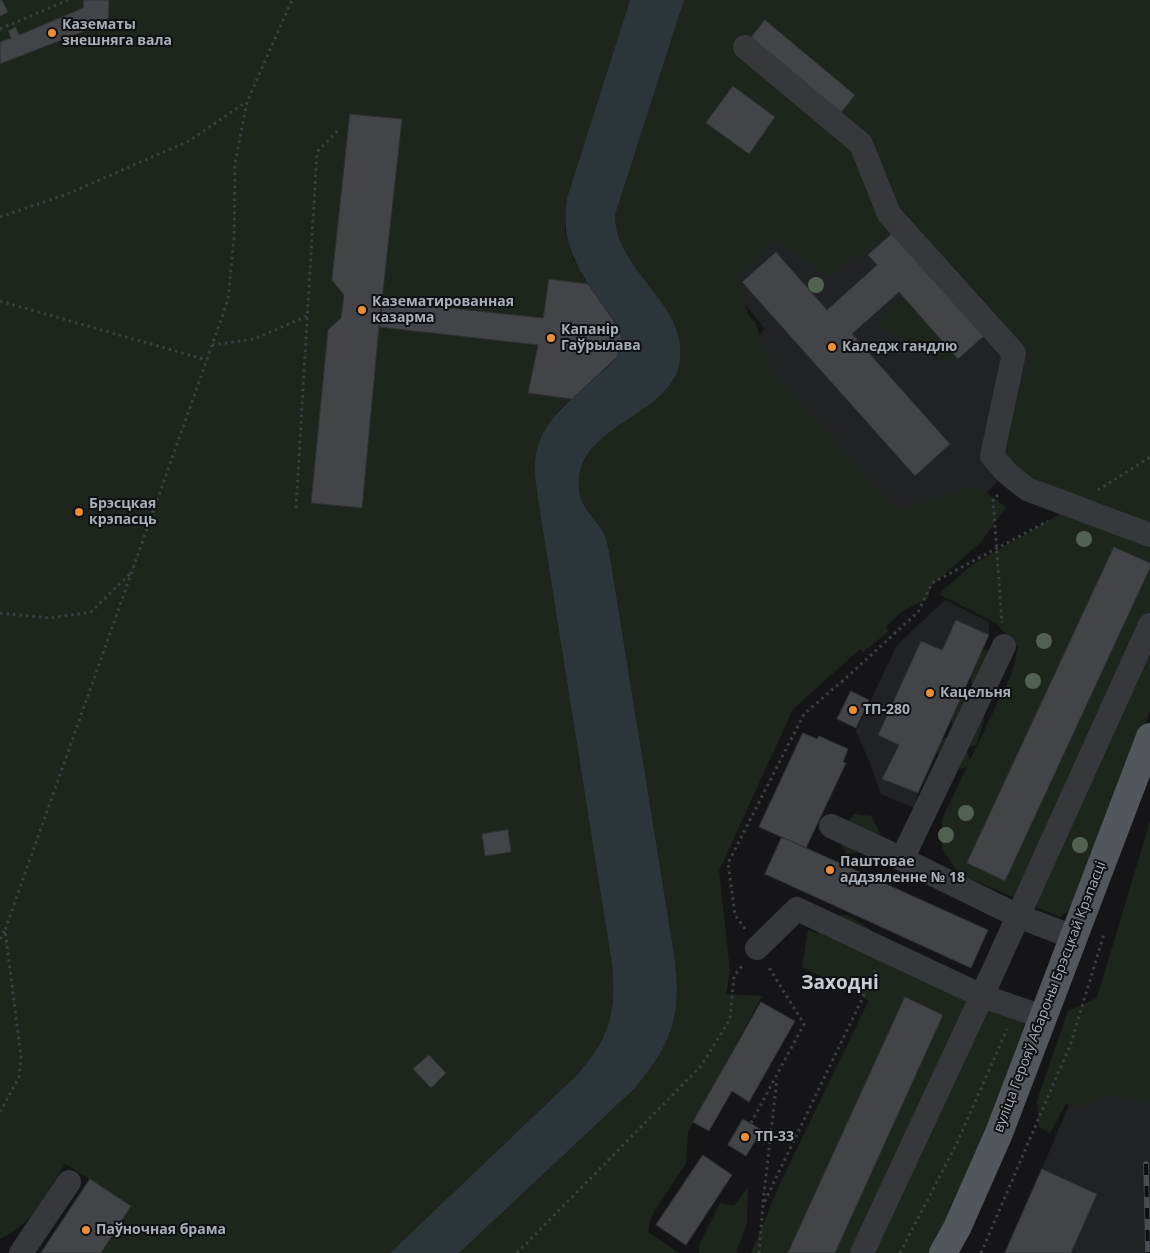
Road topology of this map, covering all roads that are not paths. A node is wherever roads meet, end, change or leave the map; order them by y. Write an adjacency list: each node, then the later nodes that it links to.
1 (745, 47): 2 (lane)
2 (1150, 536)
3 (1150, 626): 8 (lane)
4 (1004, 646): 7 (lane)
5 (1150, 737): 9 (main road, вуліца Герояў Абароны Брэсцкай Крэпасці)
6 (831, 826): 7 (lane)
7 (902, 859): 8 (lane)
8 (1018, 916): 9 (lane); 11 (lane)
9 (1073, 937): 12 (main road, вуліца Герояў Абароны Брэсцкай Крэпасці)
10 (758, 948): 11 (lane)
11 (982, 996): 12 (lane); 15 (lane)
12 (1043, 1017): 16 (main road, вуліца Герояў Абароны Брэсцкай Крэпасці)
13 (69, 1182): 14 (lane)
14 (21, 1253)
15 (862, 1253)
16 (943, 1253)

